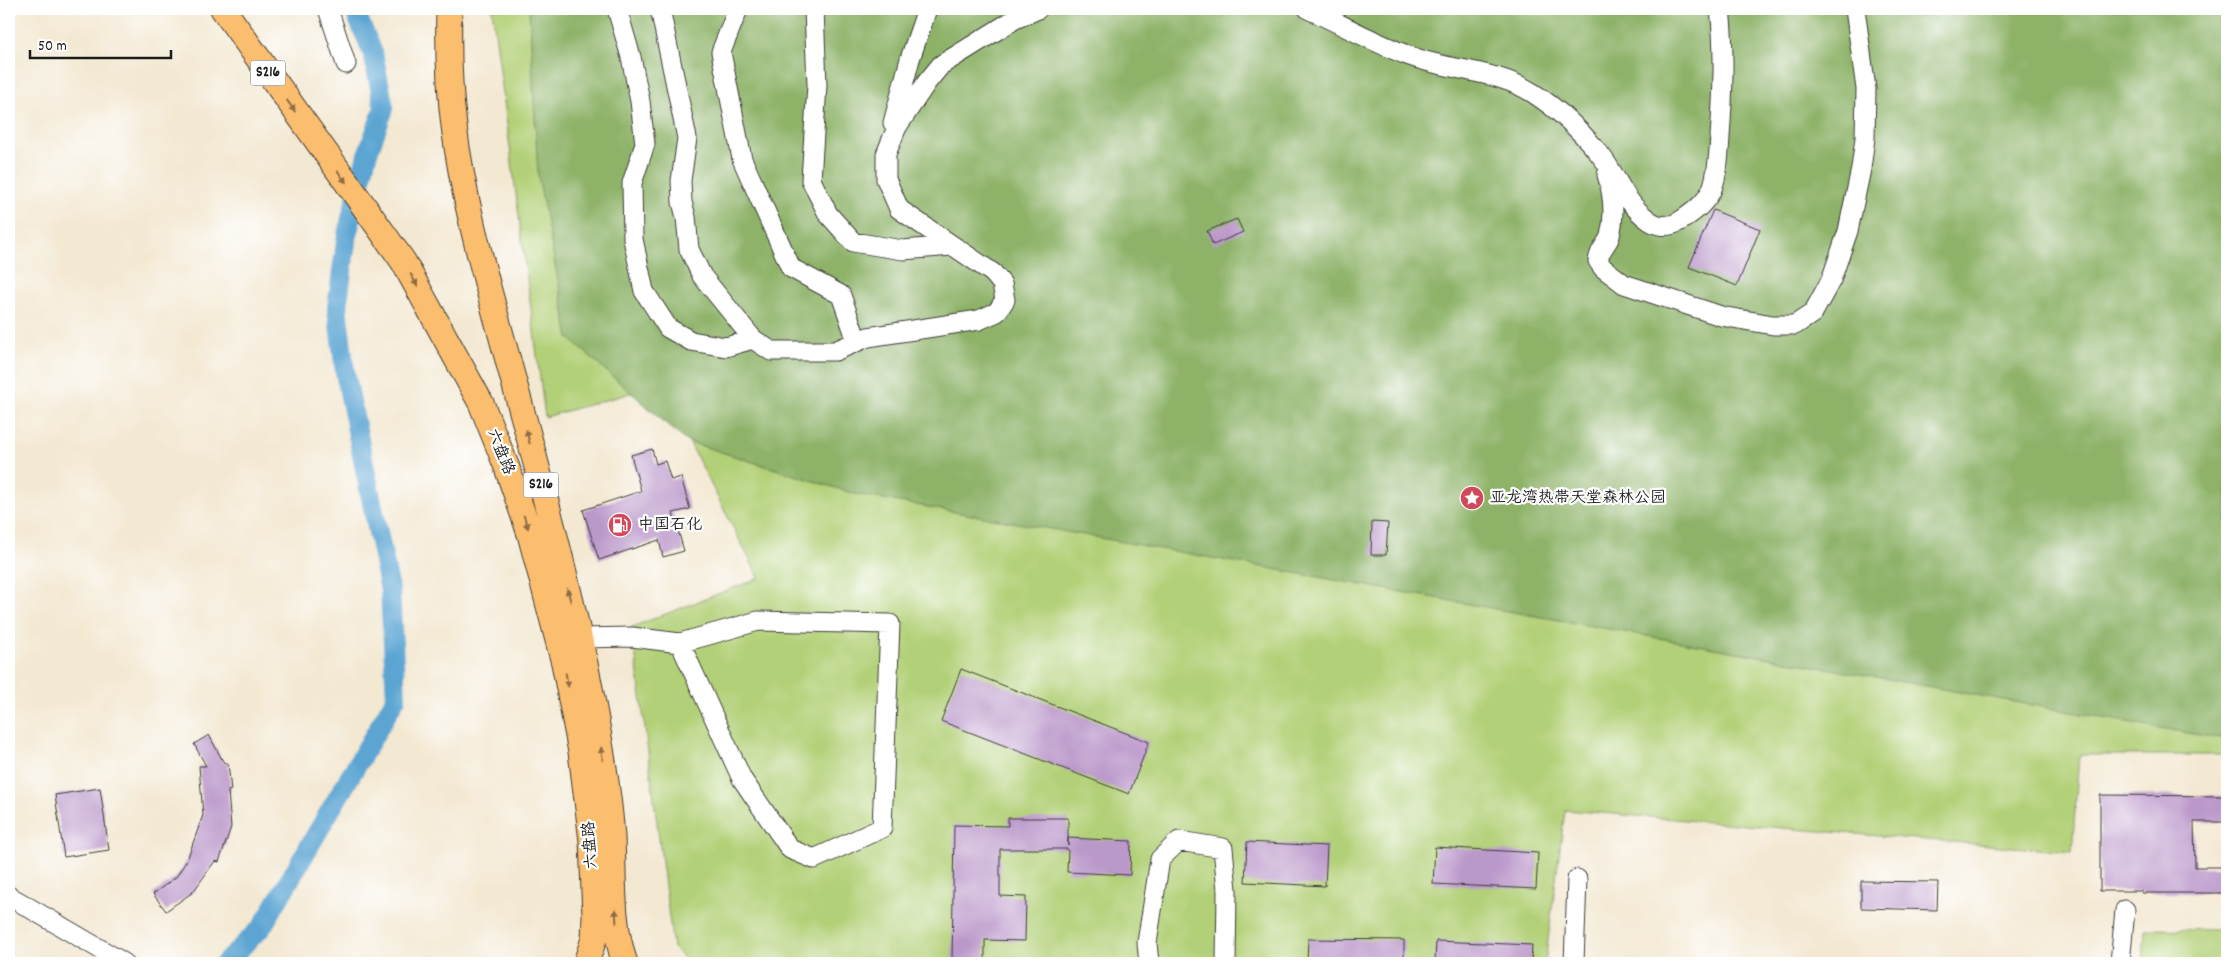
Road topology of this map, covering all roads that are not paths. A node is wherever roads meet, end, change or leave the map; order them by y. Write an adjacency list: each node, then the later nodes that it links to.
1 (223, 9): 25 (main road, 六盘路 / S216, one-way to 25)
2 (328, 9): 13 (street)
3 (449, 9): 19 (main road, 六盘路 / S216, one-way to 3)
4 (617, 9): 17 (street)
5 (660, 9): 17 (street)
6 (738, 9): 18 (street)
7 (814, 9): 16 (street)
8 (927, 9): 14 (street)
9 (1038, 9): 14 (street)
10 (1308, 9): 15 (street)
11 (1720, 9): 15 (street)
12 (1855, 9): 15 (street)
13 (346, 64)
14 (886, 154): 16 (street)
15 (1602, 158)
16 (952, 246): 18 (street)
17 (752, 339): 18 (street)
18 (857, 341)
19 (579, 638): 20 (street); 26 (main road, 六盘路 / S216, one-way to 19)
20 (680, 643): 20 (street)
21 (1577, 879): 29 (street)
22 (9, 896): 24 (street)
23 (2125, 910): 30 (street)
24 (124, 963)
25 (586, 963)
26 (625, 963)
27 (1149, 963): 28 (street)
28 (1226, 963)
29 (1574, 963)
30 (2120, 963)

